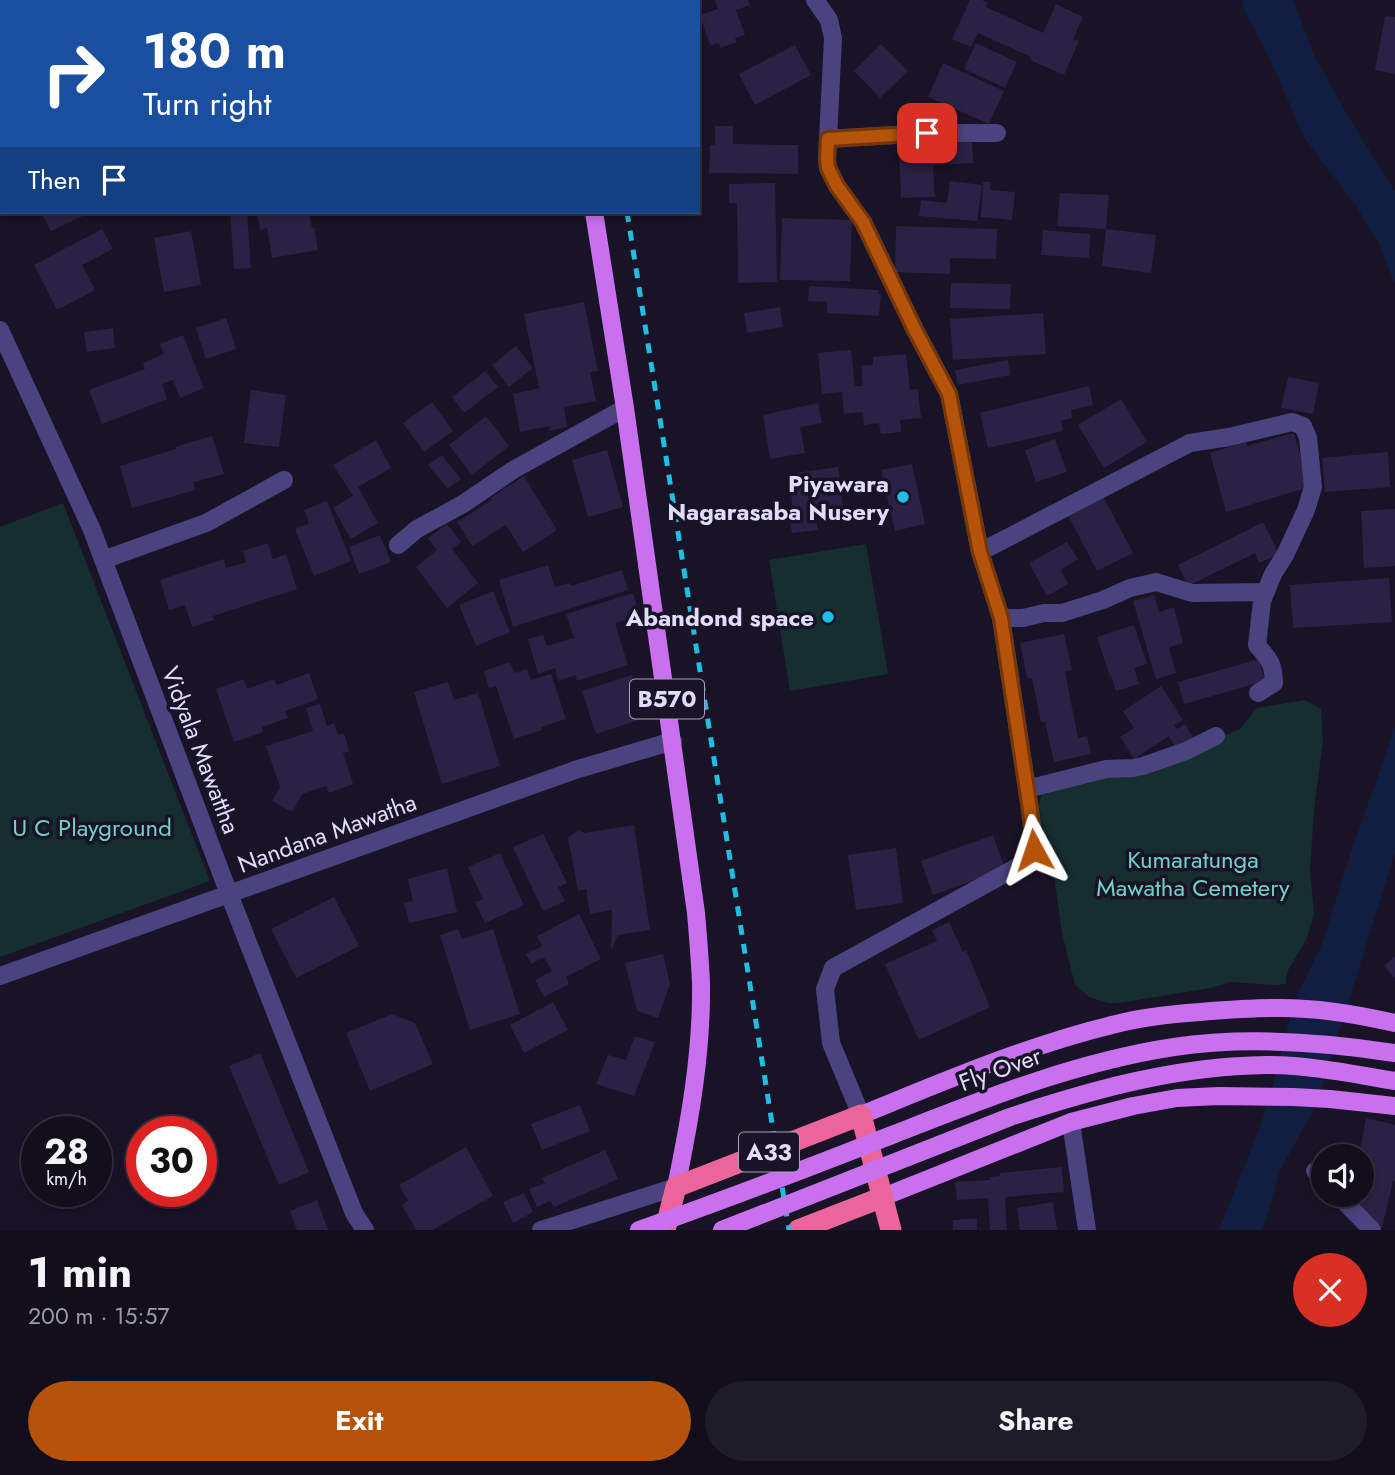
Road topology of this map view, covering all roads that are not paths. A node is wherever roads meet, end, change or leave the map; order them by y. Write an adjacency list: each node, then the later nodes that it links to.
1 (815, 0): 3 (street)
2 (997, 133): 3 (street)
3 (828, 139): 9 (street)
4 (594, 214): 6 (main road, B570)
5 (0, 330): 10 (street, Vidyala Mawattha)
6 (625, 408): 8 (street); 15 (main road, B570)
7 (284, 480): 10 (street)
8 (398, 545)
9 (980, 552): 11 (street); 12 (street)
10 (103, 560): 17 (street, Vidyala Mawattha)
11 (1266, 592): 12 (street); 13 (street)
12 (1001, 618): 16 (street)
13 (1258, 693)
14 (1216, 736): 16 (street)
15 (673, 741): 17 (street, Nandana Mawatha); 25 (main road, B570)
16 (1027, 789): 23 (street)
17 (229, 894): 18 (street, Nandana Mawatha); 28 (street, Vidyala Mawattha)
18 (0, 976)
19 (1395, 1023): 23 (main road)
20 (1395, 1053): 30 (main road, Fly Over, bridge)
21 (1395, 1081): 32 (main road, Fly Over, bridge)
22 (1395, 1106): 24 (main road)
23 (861, 1115): 25 (highway, A33); 26 (highway)
24 (1071, 1122): 26 (main road); 35 (street)
25 (676, 1187): 29 (street); 31 (highway)
26 (883, 1197): 33 (highway); 34 (highway)
27 (1350, 1207): 36 (street)
28 (365, 1230)
29 (541, 1230)
30 (639, 1230)
31 (665, 1230)
32 (722, 1230)
33 (798, 1230)
34 (891, 1230)
35 (1087, 1230)
36 (1372, 1230)

